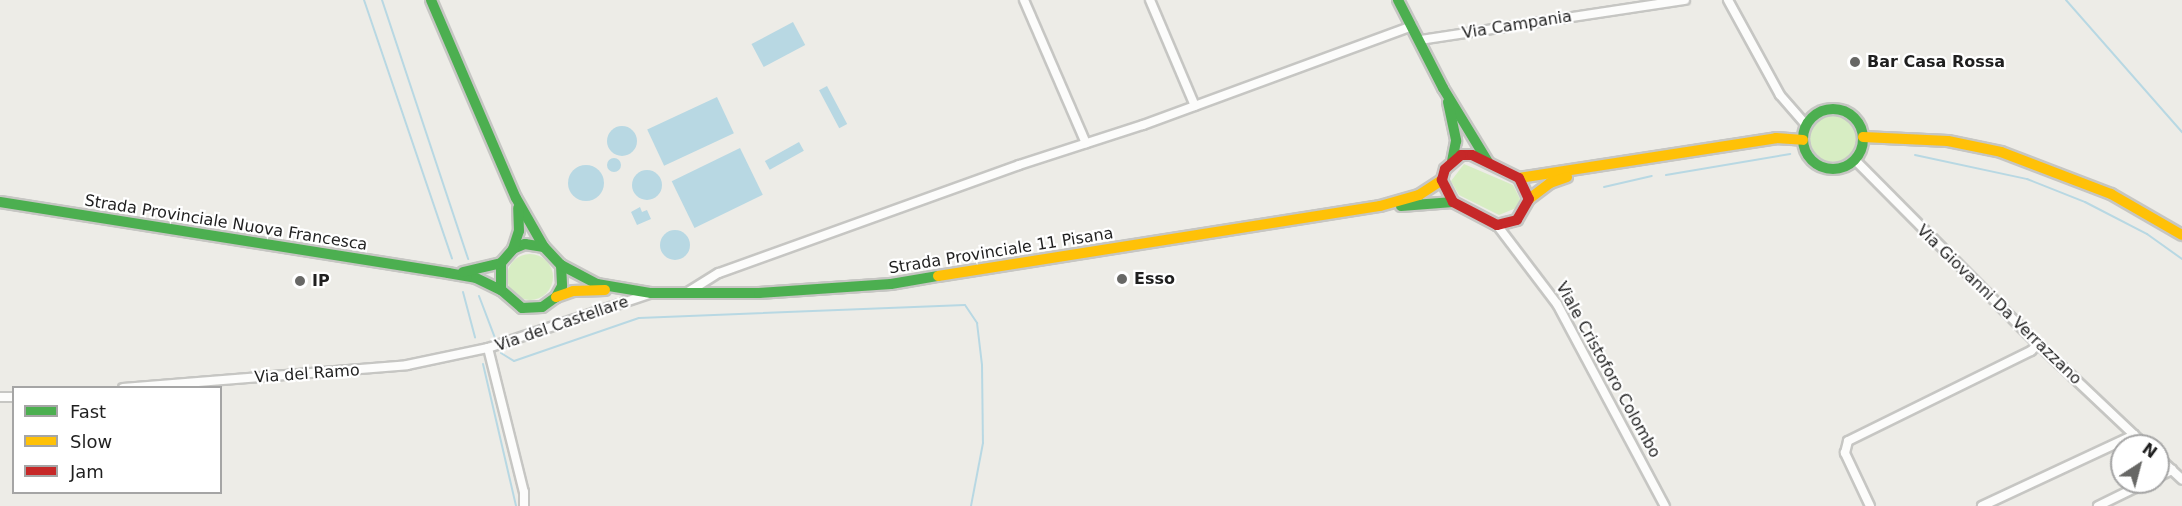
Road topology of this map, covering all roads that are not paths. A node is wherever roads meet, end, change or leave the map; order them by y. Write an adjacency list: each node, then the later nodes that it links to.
1 (431, 0): 21 (main road)
2 (1024, 0): 14 (street)
3 (1150, 0): 10 (street)
4 (1398, 0): 7 (main road)
5 (1685, 0): 8 (street, Via Campania)
6 (1728, 0): 11 (street)
7 (1412, 26): 8 (main road); 10 (street)
8 (1420, 40): 9 (main road)
9 (1443, 88): 16 (main road); 17 (main road)
10 (1195, 106): 14 (street)
11 (1806, 125): 12 (main road); 13 (main road)
12 (1863, 136): 15 (main road); 27 (main road)
13 (1803, 140): 15 (main road); 18 (main road)
14 (1086, 143): 36 (street)
15 (1855, 160): 38 (street, Via Giovanni Da Verrazzano)
16 (1452, 161): 17 (main road); 20 (main road)
17 (1488, 162): 19 (main road)
18 (1593, 170): 19 (main road); 22 (main road)
19 (1519, 178): 22 (main road)
20 (1442, 180): 24 (main road); 25 (main road, Strada Provinciale 11 Pisana)
21 (516, 198): 28 (main road); 29 (main road)
22 (1529, 200): 26 (main road)
23 (0, 202): 32 (main road, Strada Provinciale Nuova Francesca)
24 (1453, 202): 25 (main road, Strada Provinciale 11 Pisana); 26 (main road)
25 (1380, 206): 36 (main road, Strada Provinciale 11 Pisana)
26 (1497, 225): 47 (street, Viale Cristoforo Colombo)
27 (2182, 235)
28 (544, 247): 29 (main road); 31 (main road)
29 (513, 249): 30 (main road)
30 (501, 263): 32 (main road, Strada Provinciale Nuova Francesca); 33 (main road)
31 (561, 265): 34 (main road, Strada Provinciale 11 Pisana); 37 (main road)
32 (448, 273): 33 (main road, Strada Provinciale Nuova Francesca)
33 (501, 290): 37 (main road)
34 (624, 290): 35 (main road, Strada Provinciale 11 Pisana); 37 (main road, Strada Provinciale 11 Pisana)
35 (651, 293): 36 (main road, Strada Provinciale 11 Pisana); 39 (street, Via del Castellare)
36 (685, 294)
37 (556, 297)
38 (2038, 344): 41 (street, Via Giovanni Da Verrazzano); 48 (street)
39 (488, 348): 40 (street, Via del Ramo); 46 (street, Via del Castellare)
40 (136, 386)
41 (2133, 434)
42 (2110, 446): 49 (street)
43 (2172, 470): 44 (street)
44 (2182, 479)
45 (2122, 494): 50 (street)
46 (524, 506)
47 (1665, 506)
48 (1870, 506)
49 (1982, 506)
50 (2098, 506)

